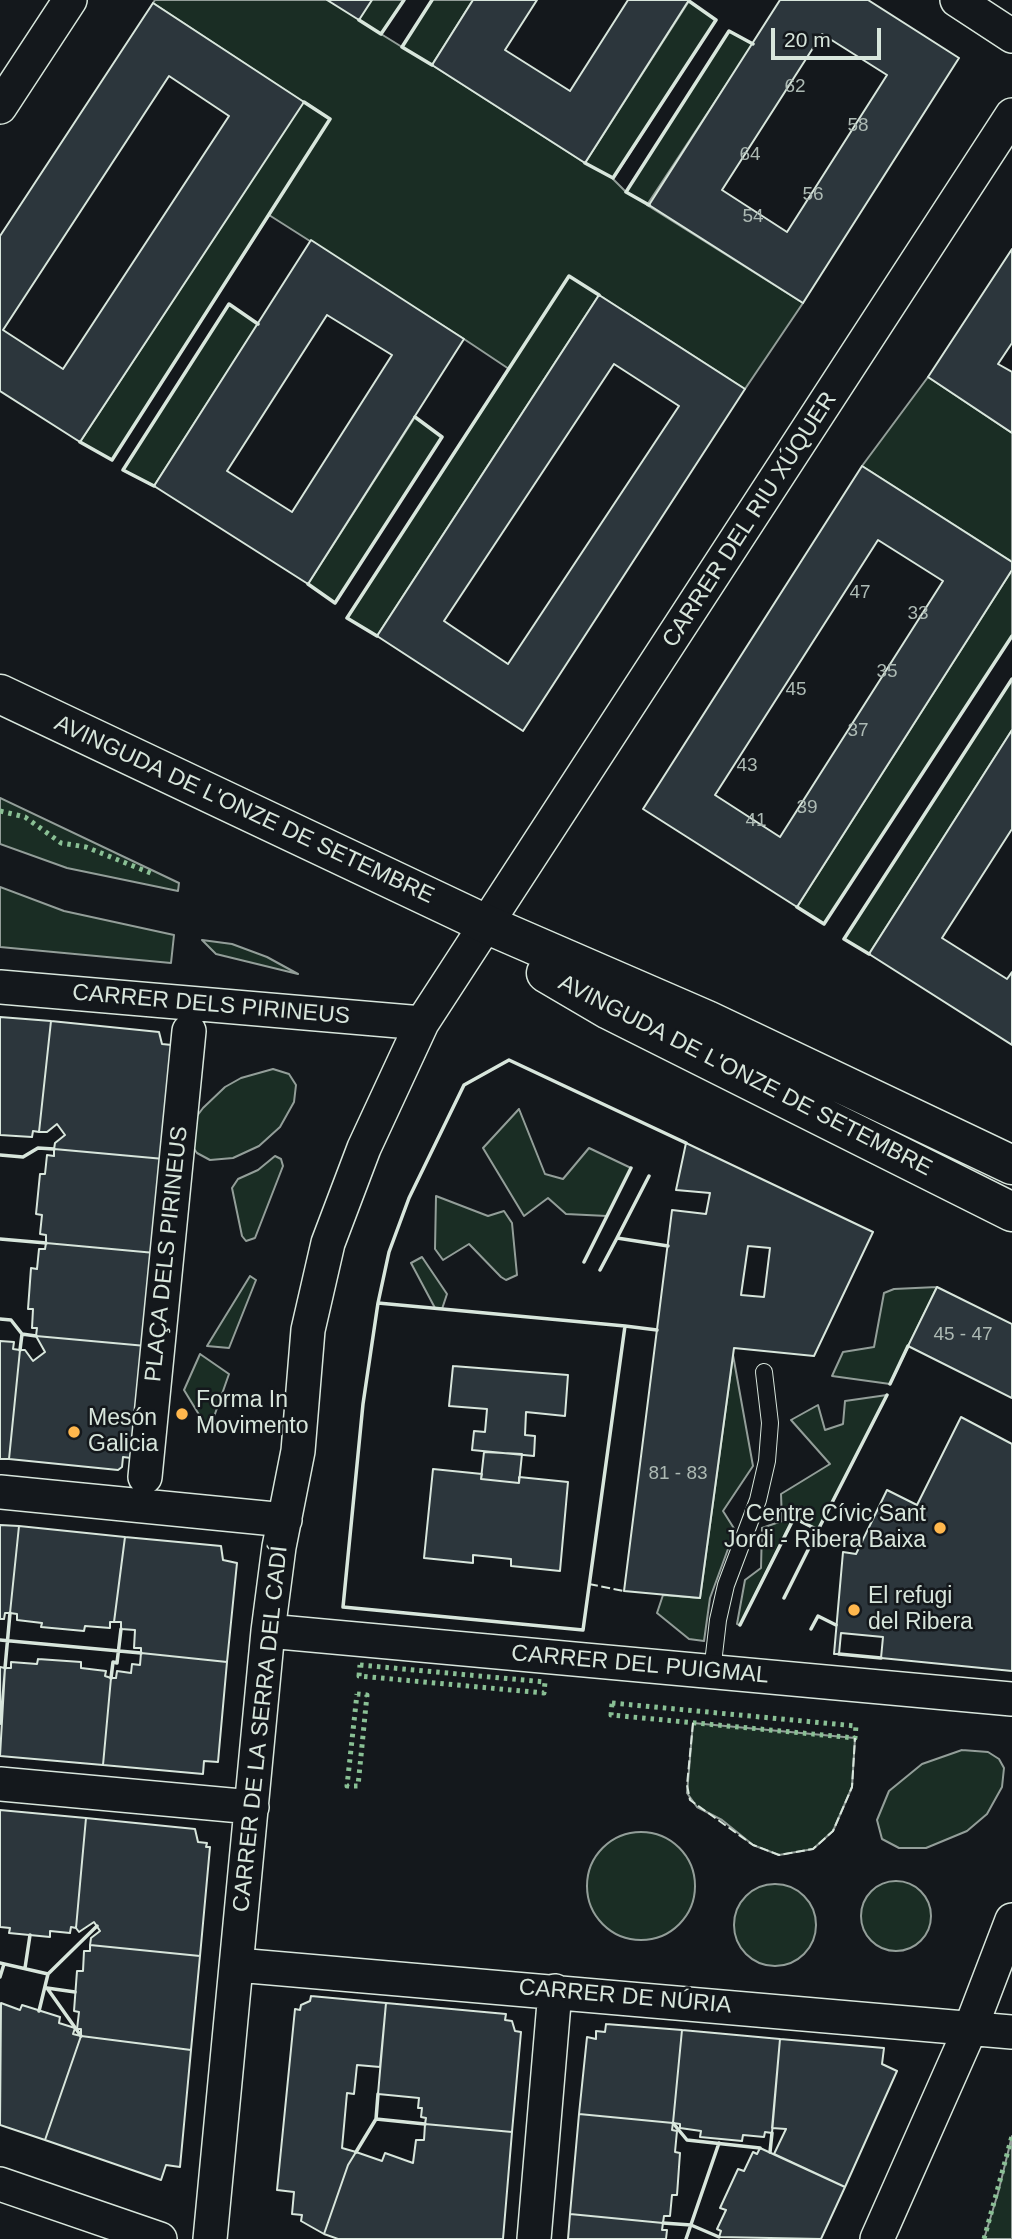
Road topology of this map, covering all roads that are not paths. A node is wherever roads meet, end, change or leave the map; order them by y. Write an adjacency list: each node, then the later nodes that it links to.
1 (70, 0): 4 (street)
2 (957, 0): 3 (street)
3 (1012, 37)
4 (0, 107)
5 (1012, 116): 7 (street, CARRER DEL RIU XÚQUER)
6 (0, 694): 7 (main road, AVINGUDA DE L'ONZE DE SETEMBRE)
7 (488, 925): 9 (street, CARRER DE LA SERRA DEL CADÍ); 11 (main road, AVINGUDA DE L'ONZE DE SETEMBRE); 12 (main road, AVINGUDA DE L'ONZE DE SETEMBRE)
8 (0, 987): 9 (street, CARRER DELS PIRINEUS)
9 (422, 1023): 16 (street, CARRER DE LA SERRA DEL CADÍ)
10 (189, 1031): 14 (street, PLAÇA DELS PIRINEUS)
11 (1012, 1164)
12 (1012, 1212)
13 (764, 1372): 18 (lane)
14 (145, 1477)
15 (0, 1492): 16 (street)
16 (285, 1520): 17 (street, CARRER DE LA SERRA DEL CADÍ)
17 (268, 1631): 18 (street, CARRER DEL PUIGMAL); 21 (street, CARRER DE LA SERRA DEL CADÍ)
18 (712, 1672): 19 (street, CARRER DEL PUIGMAL)
19 (1012, 1699)
20 (0, 1784): 21 (street)
21 (252, 1807): 23 (street, CARRER DE LA SERRA DEL CADÍ)
22 (1012, 1920): 25 (street)
23 (237, 1965): 24 (street, CARRER DE NÚRIA); 29 (street, CARRER DE LA SERRA DEL CADÍ)
24 (555, 1991): 25 (street, CARRER DE NÚRIA); 30 (street)
25 (971, 2027): 26 (street, CARRER DE NÚRIA); 31 (street)
26 (1012, 2032)
27 (0, 2184): 28 (street)
28 (160, 2239)
29 (210, 2239)
30 (534, 2239)
31 (877, 2239)

